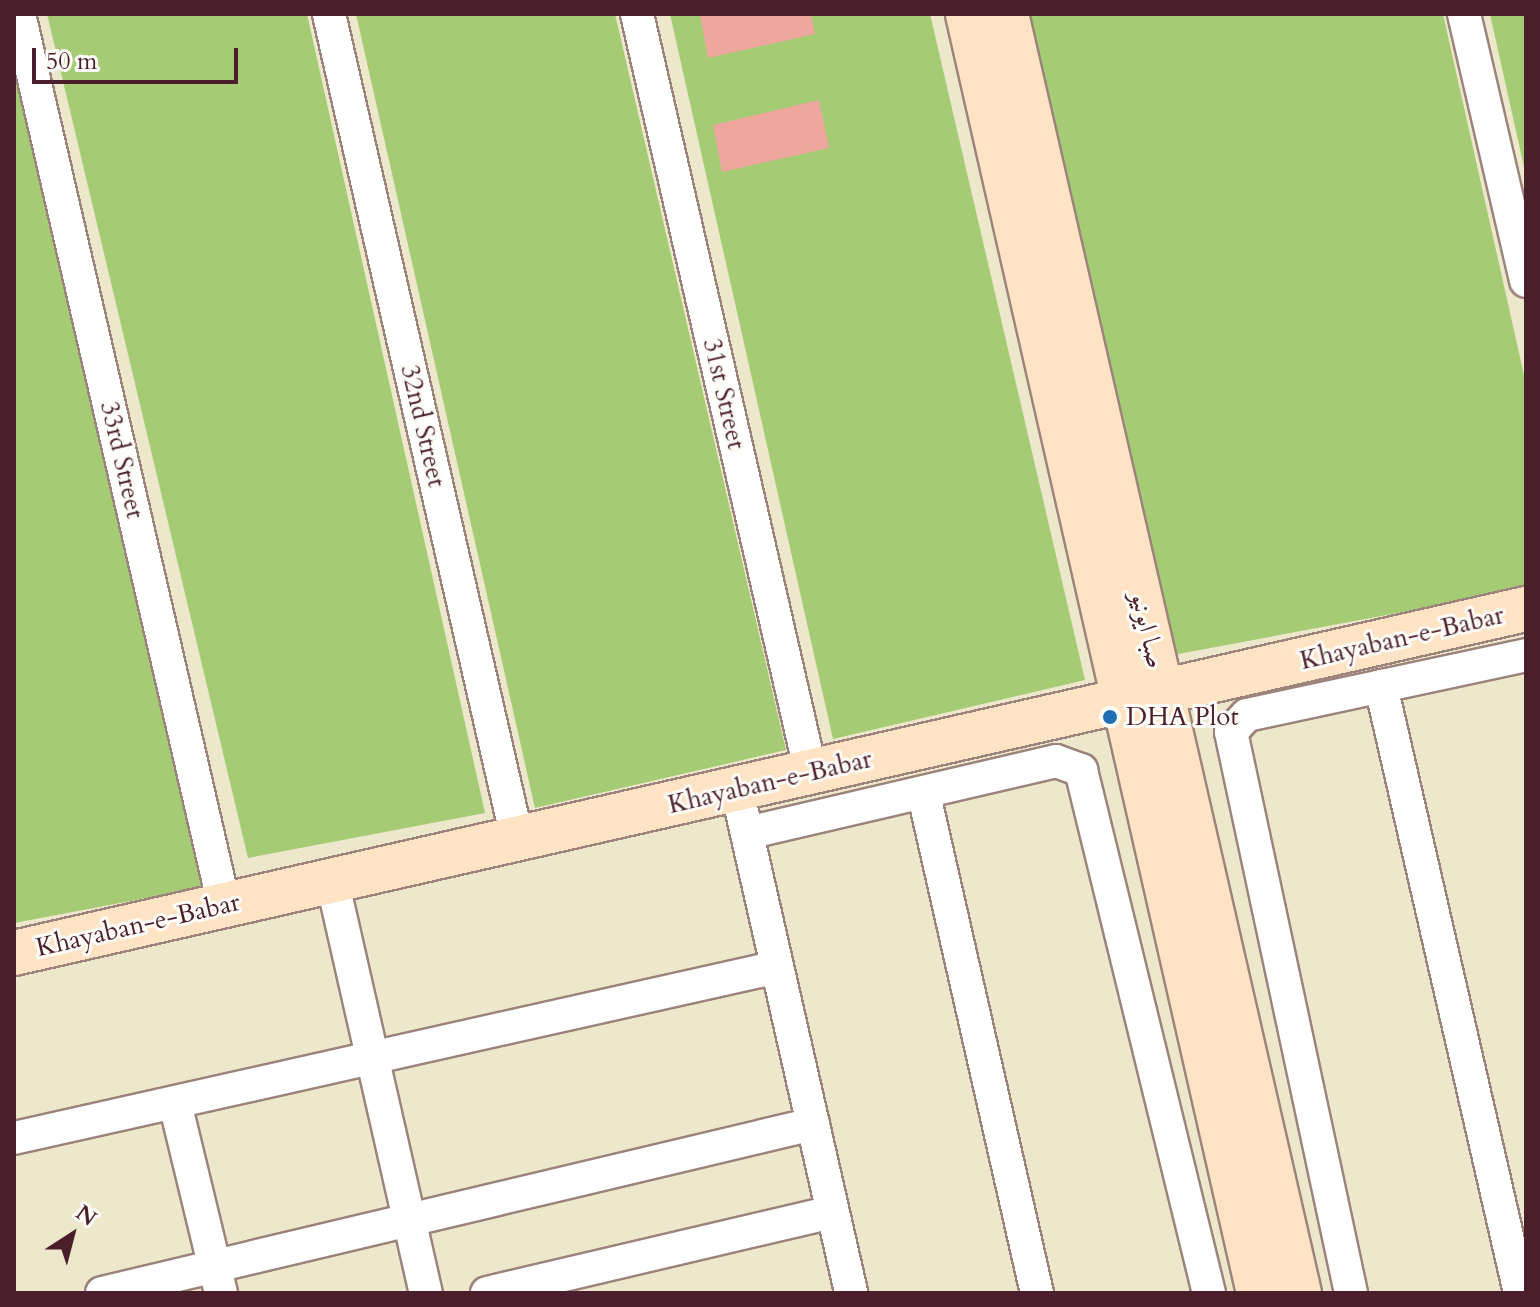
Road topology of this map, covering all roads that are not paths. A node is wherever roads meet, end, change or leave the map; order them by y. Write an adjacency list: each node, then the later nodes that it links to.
1 (19, 14): 18 (street, 33rd Street)
2 (329, 14): 16 (street, 32nd Street)
3 (637, 14): 12 (street, 31st Street)
4 (968, 14): 11 (main road, صبا ایونیو)
5 (1006, 14): 11 (main road, صبا ایونیو)
6 (1464, 14): 7 (street)
7 (1526, 281)
8 (1526, 609): 11 (main road, Khayaban-e-Babar)
9 (1526, 655): 10 (street)
10 (1381, 686): 36 (street); 37 (street)
11 (1144, 697): 12 (main road, Khayaban-e-Babar); 34 (main road, صبا ایونیو); 35 (main road, صبا ایونیو)
12 (811, 773): 13 (main road, Khayaban-e-Babar)
13 (737, 789): 15 (street); 16 (main road, Khayaban-e-Babar)
14 (924, 795): 15 (street); 32 (street); 33 (street)
15 (747, 833): 20 (street)
16 (517, 838): 17 (main road, Khayaban-e-Babar)
17 (332, 880): 18 (main road, Khayaban-e-Babar); 21 (street)
18 (224, 905): 19 (main road, Khayaban-e-Babar)
19 (14, 953)
20 (777, 967): 21 (street); 23 (street)
21 (373, 1061): 22 (street); 26 (street)
22 (175, 1103): 24 (street); 27 (street)
23 (813, 1124): 25 (street); 26 (street)
24 (14, 1138)
25 (832, 1212): 30 (street); 31 (street)
26 (410, 1221): 27 (street); 29 (street)
27 (218, 1280): 28 (street)
28 (102, 1293)
29 (426, 1293)
30 (487, 1293)
31 (851, 1293)
32 (1037, 1293)
33 (1209, 1293)
34 (1259, 1293)
35 (1299, 1293)
36 (1351, 1293)
37 (1520, 1293)

